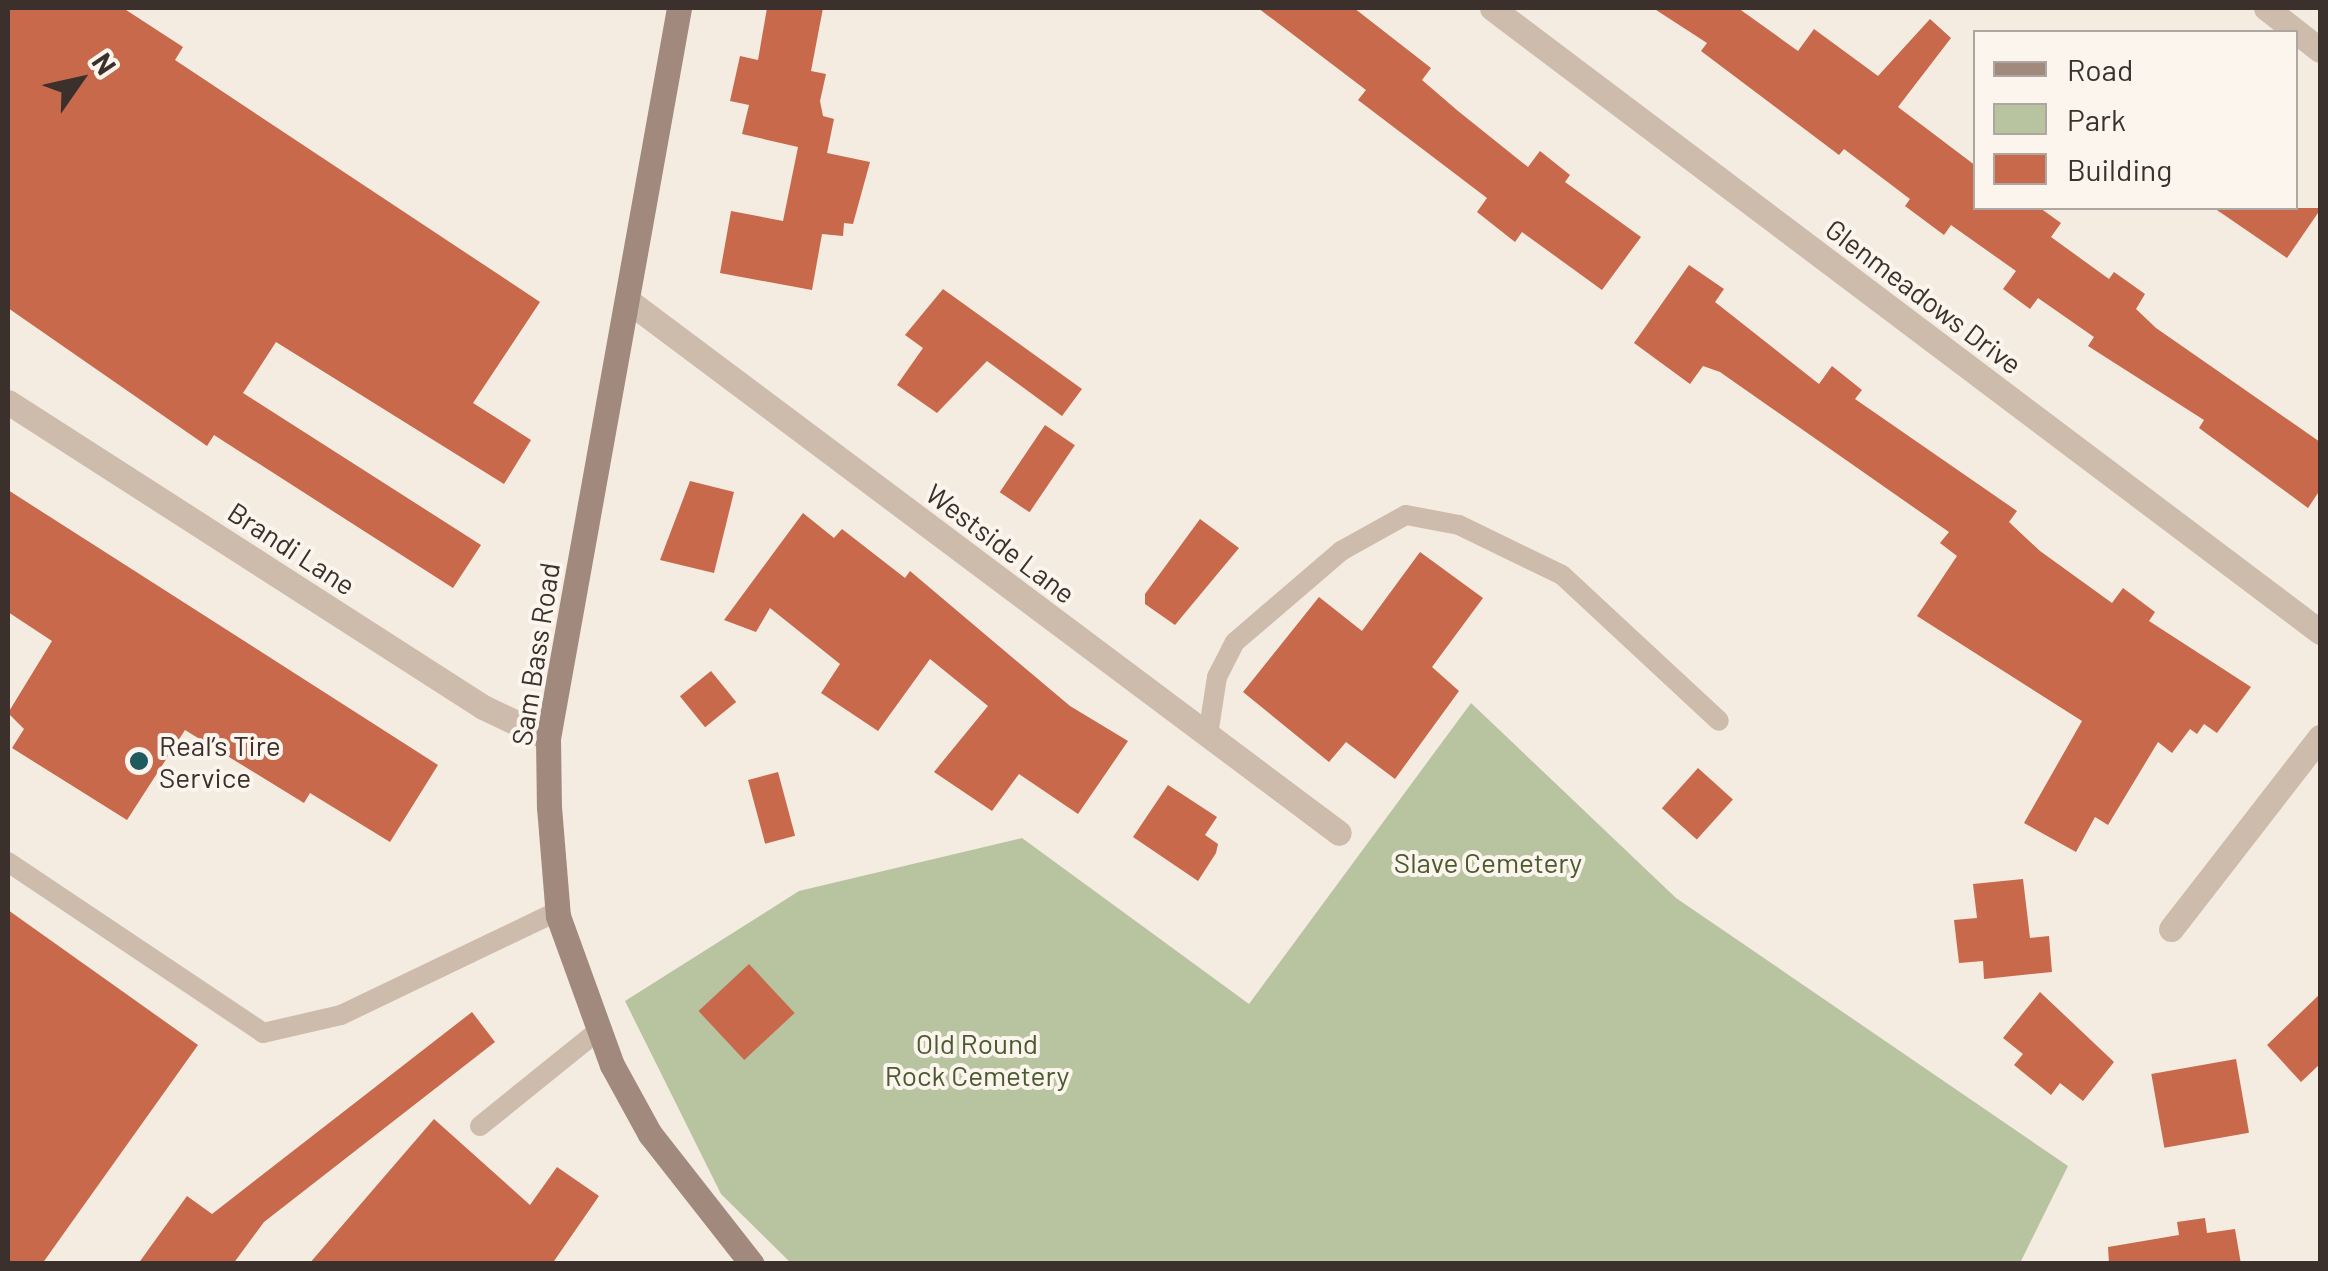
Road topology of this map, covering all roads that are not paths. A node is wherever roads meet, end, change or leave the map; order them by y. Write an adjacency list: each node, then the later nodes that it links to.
1 (679, 8): 7 (main road, Sam Bass Road)
2 (1492, 8): 9 (street, Glenmeadows Drive)
3 (2266, 8): 4 (street)
4 (2294, 30)
5 (2298, 33): 6 (street)
6 (2320, 50)
7 (628, 300): 11 (street, Westside Lane); 13 (main road, Sam Bass Road)
8 (8, 402): 13 (street, Brandi Lane)
9 (2320, 632)
10 (1719, 720): 11 (lane)
11 (1208, 735): 14 (street, Westside Lane)
12 (2320, 737): 17 (street)
13 (548, 738): 16 (main road, Sam Bass Road)
14 (1339, 833)
15 (8, 862): 16 (lane)
16 (558, 911): 18 (main road, Sam Bass Road)
17 (2171, 929)
18 (599, 1030): 19 (lane); 20 (main road, Sam Bass Road)
19 (480, 1126)
20 (752, 1264)

